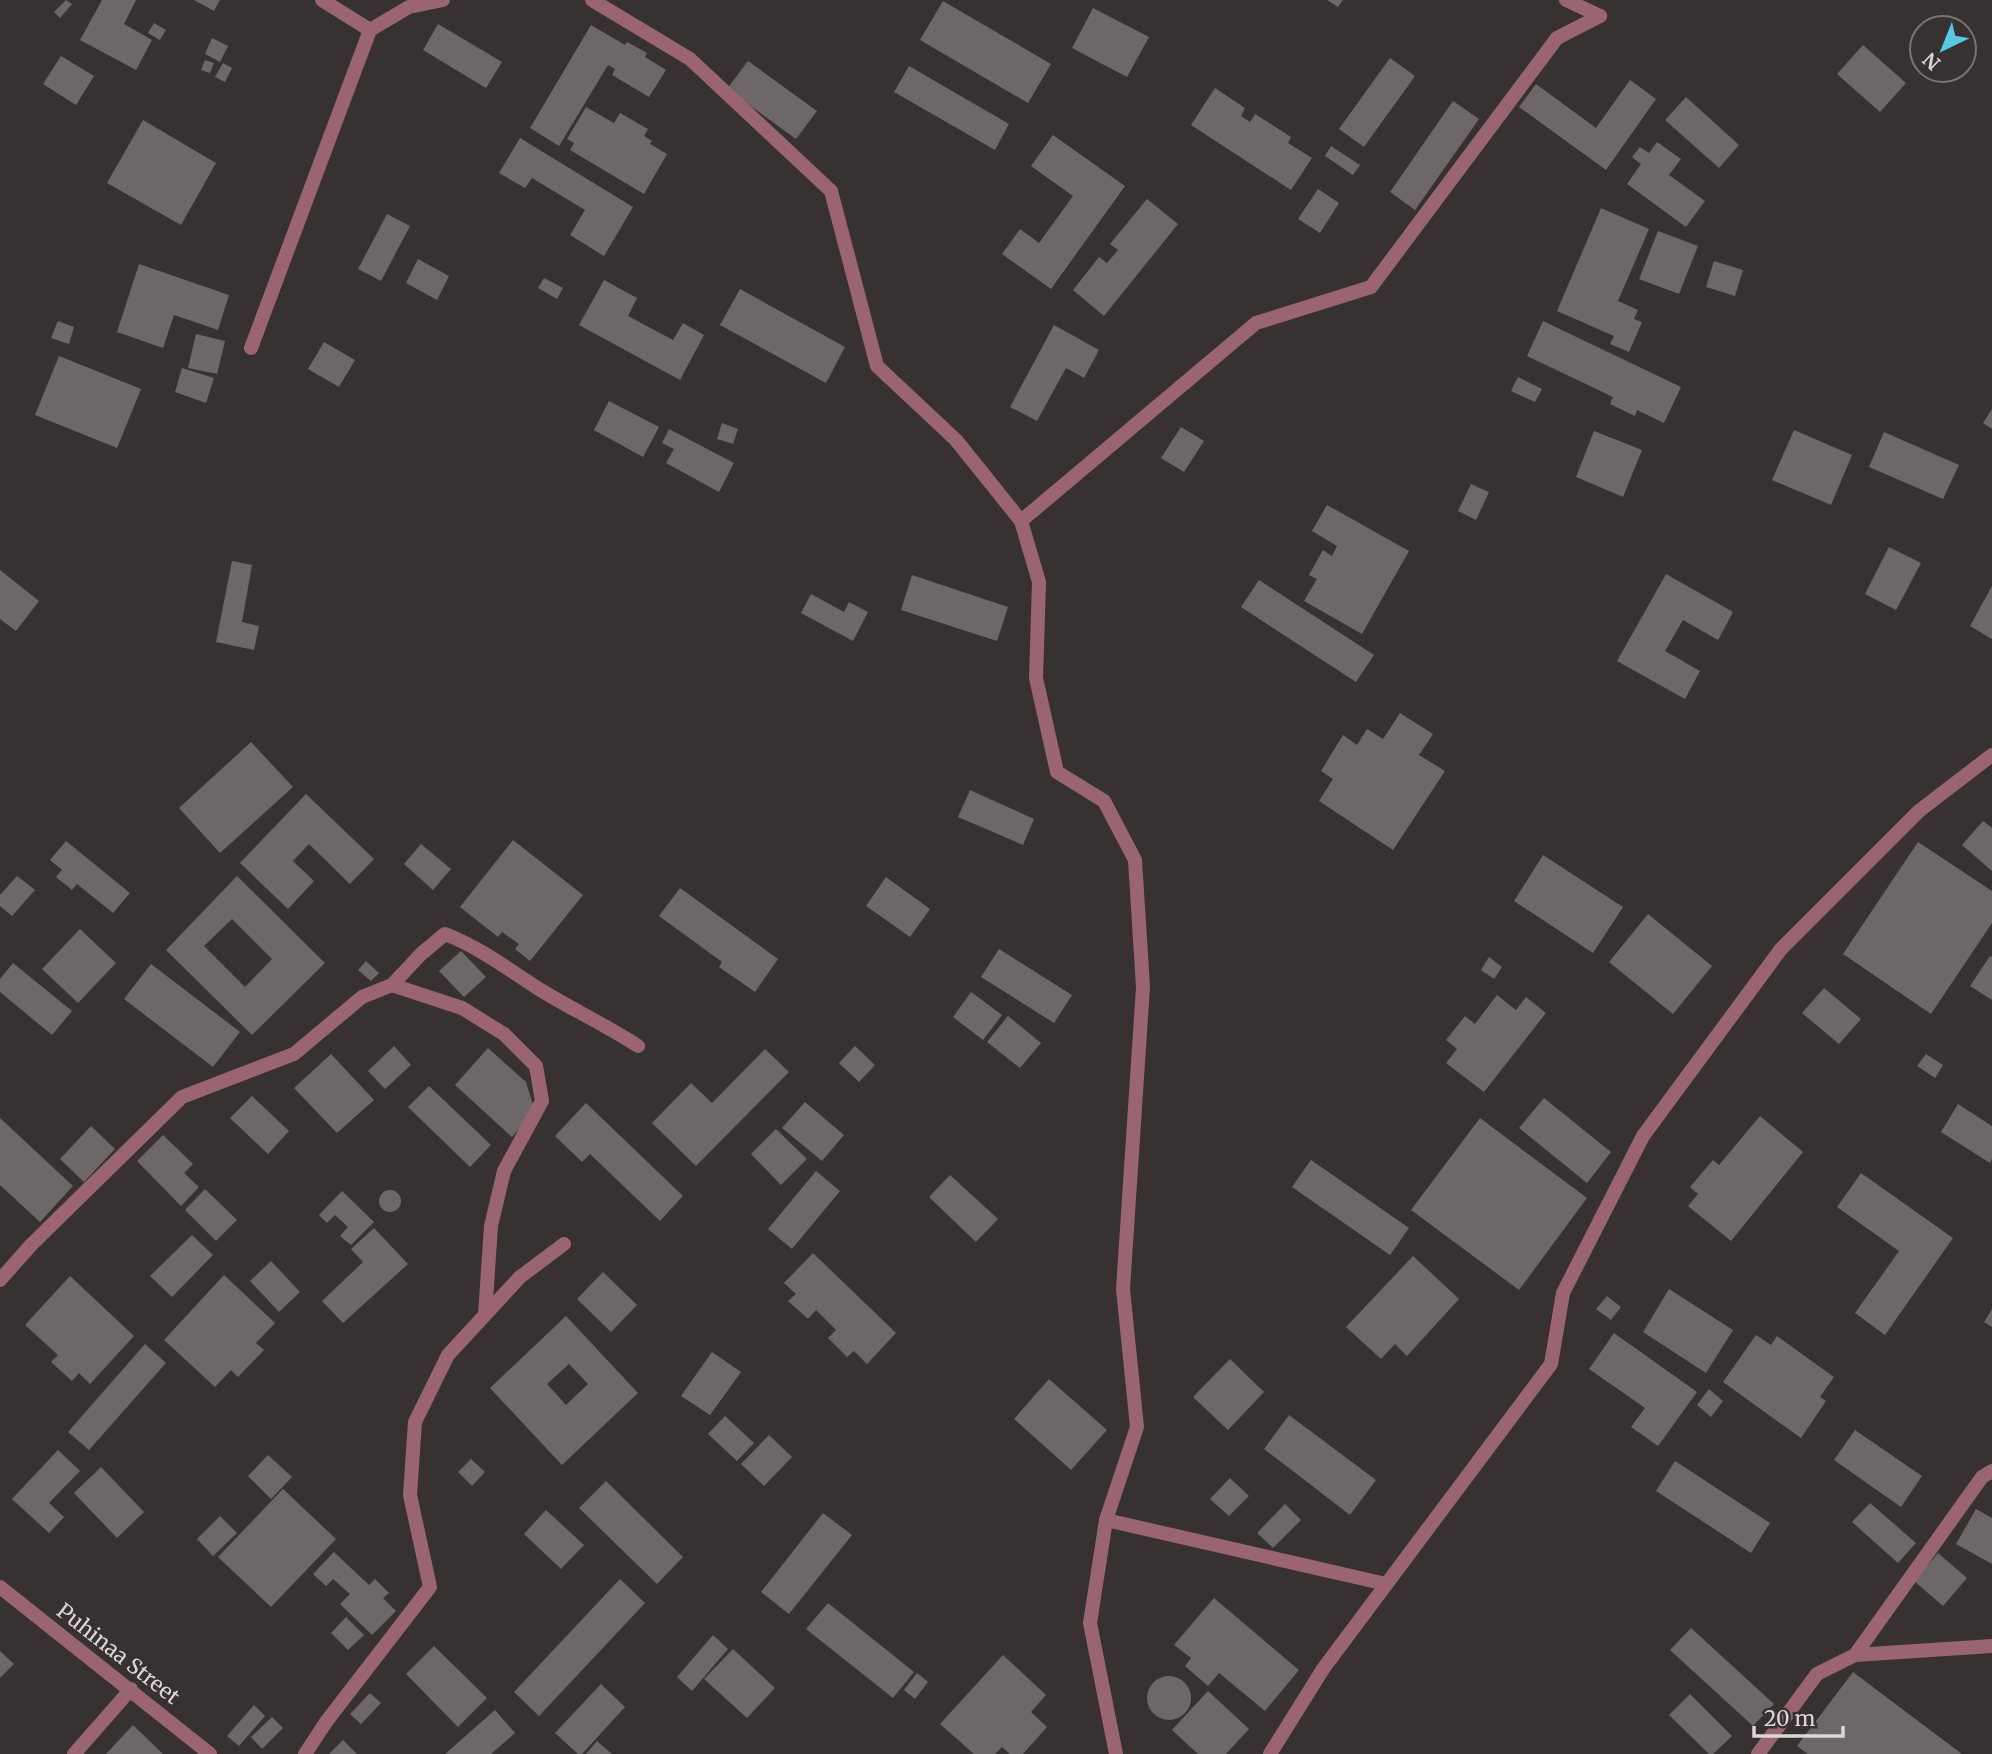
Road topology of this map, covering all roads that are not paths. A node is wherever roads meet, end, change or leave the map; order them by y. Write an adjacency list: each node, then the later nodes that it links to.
1 (322, 0): 5 (street)
2 (443, 0): 5 (street)
3 (592, 0): 7 (street)
4 (1566, 0): 7 (street)
5 (370, 30): 6 (street)
6 (251, 348)
7 (1021, 521): 15 (street)
8 (1992, 755): 16 (street)
9 (392, 985): 10 (street); 12 (street); 13 (street)
10 (638, 1046)
11 (564, 1244): 13 (street)
12 (0, 1280)
13 (485, 1315): 23 (street)
14 (1992, 1471): 19 (street)
15 (1106, 1520): 16 (street); 24 (street)
16 (1386, 1584): 25 (street)
17 (0, 1587): 20 (street, Puhinaa Street)
18 (1992, 1646): 19 (street)
19 (1855, 1655): 26 (street)
20 (131, 1689): 21 (street); 22 (street, Puhinaa Street)
21 (74, 1754)
22 (210, 1754)
23 (304, 1754)
24 (1116, 1754)
25 (1270, 1754)
26 (1758, 1754)

